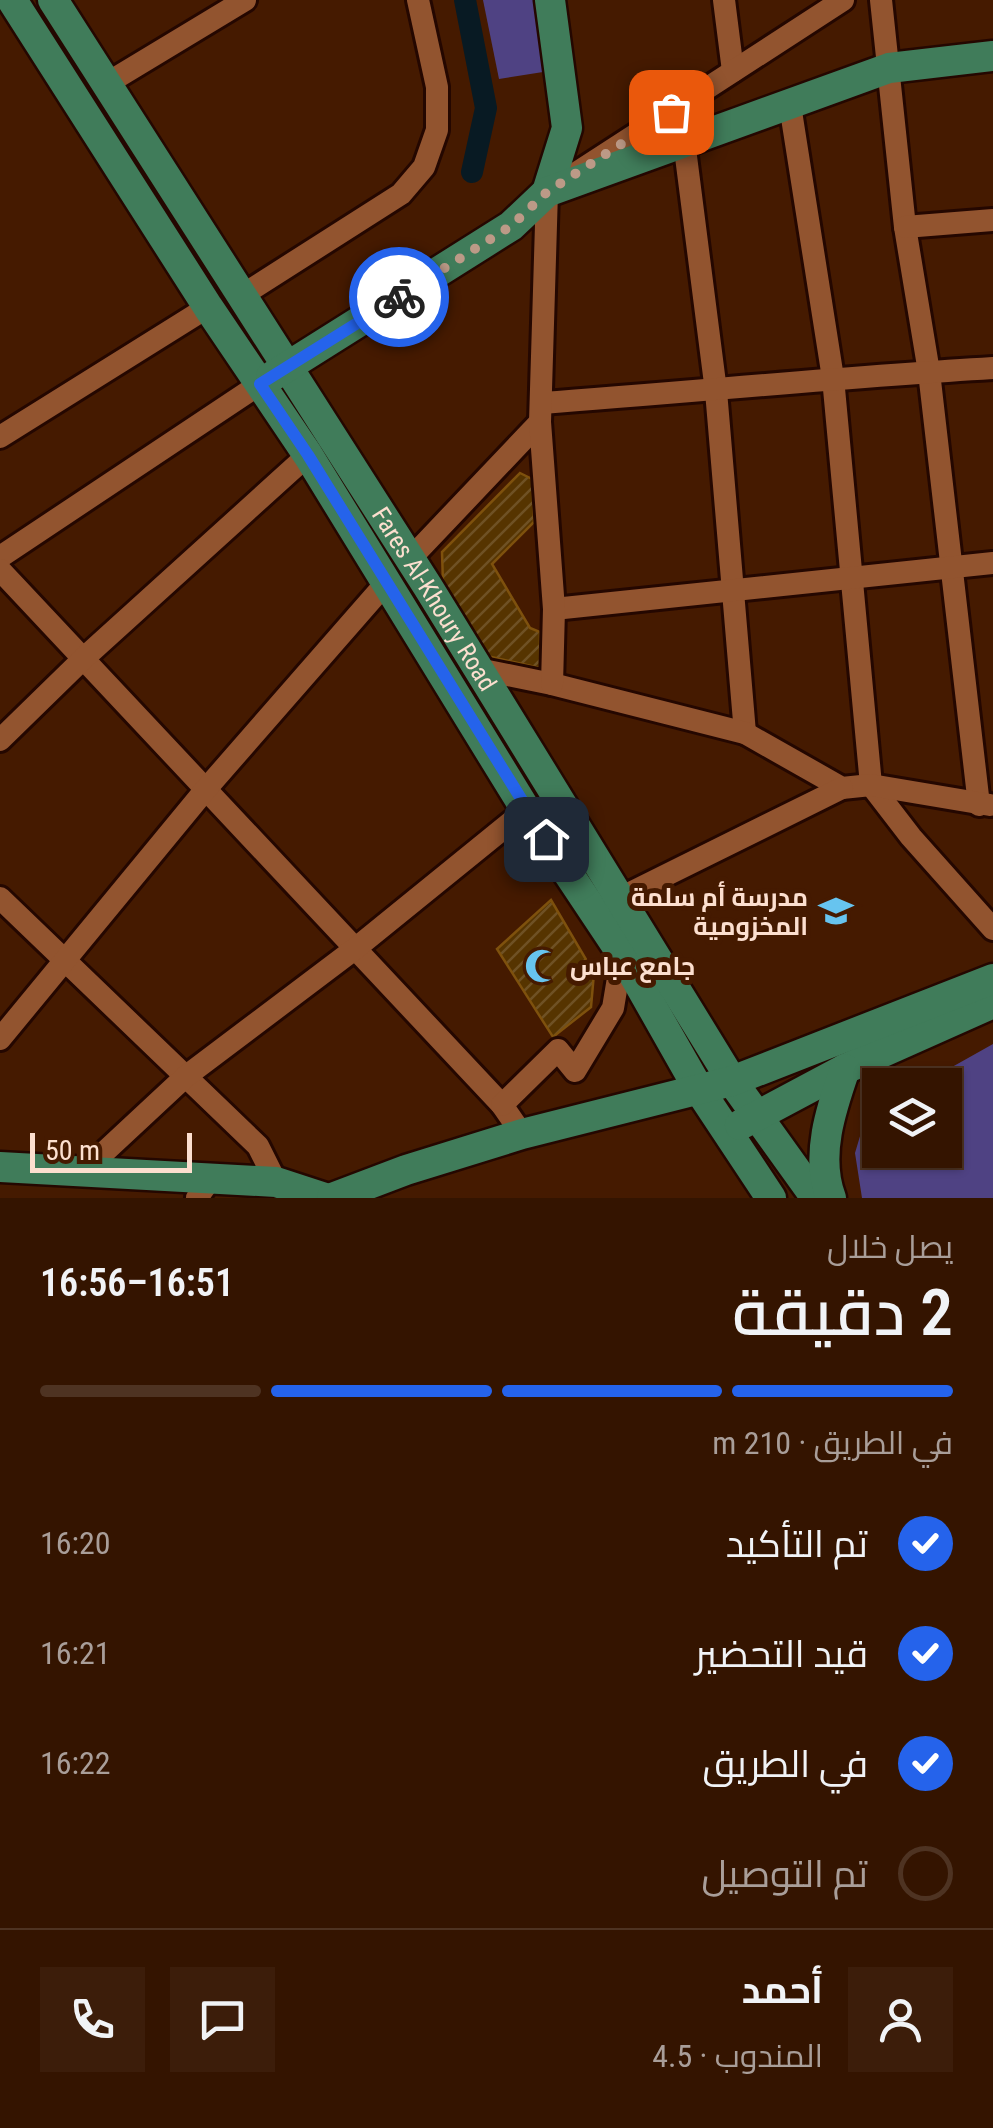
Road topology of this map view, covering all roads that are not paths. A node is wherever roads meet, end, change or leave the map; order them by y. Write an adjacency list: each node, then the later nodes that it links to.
1 (12, 0): 19 (main road, Fares Al-Khoury Road)
2 (52, 0): 12 (main road, Fares Al-Khoury Road)
3 (245, 0): 12 (street)
4 (418, 0): 18 (street)
5 (550, 0): 15 (main road)
6 (724, 0): 11 (street)
7 (843, 0): 11 (street)
8 (881, 0): 10 (street)
9 (993, 56): 10 (main road)
10 (888, 68): 13 (main road); 17 (street)
11 (733, 71): 15 (street)
12 (106, 84): 18 (main road, Fares Al-Khoury Road)
13 (790, 105): 14 (main road); 23 (street)
14 (684, 141): 15 (main road); 25 (street)
15 (547, 192): 20 (main road); 26 (street)
16 (993, 220): 17 (street)
17 (905, 227): 22 (street)
18 (241, 296): 20 (main road, Fares Al-Khoury Road)
19 (208, 307): 24 (main road, Fares Al-Khoury Road); 27 (street)
20 (287, 367): 24 (main road); 30 (main road, Fares Al-Khoury Road)
21 (993, 368): 22 (street)
22 (929, 372): 23 (street); 32 (street)
23 (833, 378): 25 (street); 34 (street)
24 (260, 384): 28 (main road, Fares Al-Khoury Road); 29 (street)
25 (716, 391): 26 (street); 36 (street)
26 (541, 413): 30 (street); 37 (street)
27 (0, 437)
28 (308, 455): 35 (main road, Fares Al-Khoury Road); 38 (street)
29 (0, 557)
30 (410, 559): 39 (main road, Fares Al-Khoury Road)
31 (993, 563): 32 (street)
32 (954, 567): 34 (street); 46 (street)
33 (0, 570): 38 (street)
34 (854, 579): 36 (street); 43 (street)
35 (386, 584): 45 (street); 47 (main road, Fares Al-Khoury Road)
36 (734, 589): 37 (street); 41 (street)
37 (554, 609): 40 (street)
38 (84, 658): 42 (street); 45 (street)
39 (478, 669): 40 (street); 49 (main road, Fares Al-Khoury Road)
40 (552, 684): 41 (street)
41 (745, 733): 44 (street)
42 (0, 740)
43 (872, 785): 44 (street); 46 (street); 50 (street)
44 (842, 788): 49 (street)
45 (206, 789): 51 (street); 53 (street)
46 (986, 805)
47 (526, 810): 51 (street); 52 (main road, Fares Al-Khoury Road)
48 (0, 898): 53 (street)
49 (620, 898): 59 (main road, Fares Al-Khoury Road)
50 (993, 928)
51 (356, 948): 58 (street); 61 (street)
52 (622, 954): 60 (main road, Fares Al-Khoury Road); 61 (street)
53 (64, 958): 56 (street); 58 (street)
54 (993, 979): 59 (main road)
55 (993, 1003): 57 (main road)
56 (0, 1040)
57 (845, 1069): 62 (main road); 72 (main road)
58 (185, 1077): 66 (street); 67 (street)
59 (732, 1081): 60 (main road); 62 (main road, Fares Al-Khoury Road)
60 (698, 1088): 63 (main road, Fares Al-Khoury Road); 64 (main road)
61 (502, 1105): 64 (street)
62 (756, 1116): 63 (main road); 71 (main road, Fares Al-Khoury Road)
63 (728, 1132): 69 (main road, Fares Al-Khoury Road)
64 (522, 1134): 70 (main road)
65 (2, 1170): 66 (main road)
66 (83, 1172): 68 (main road)
67 (276, 1182): 68 (main road); 70 (main road)
68 (205, 1187)
69 (759, 1193)
70 (329, 1198)
71 (816, 1198)
72 (831, 1198)

